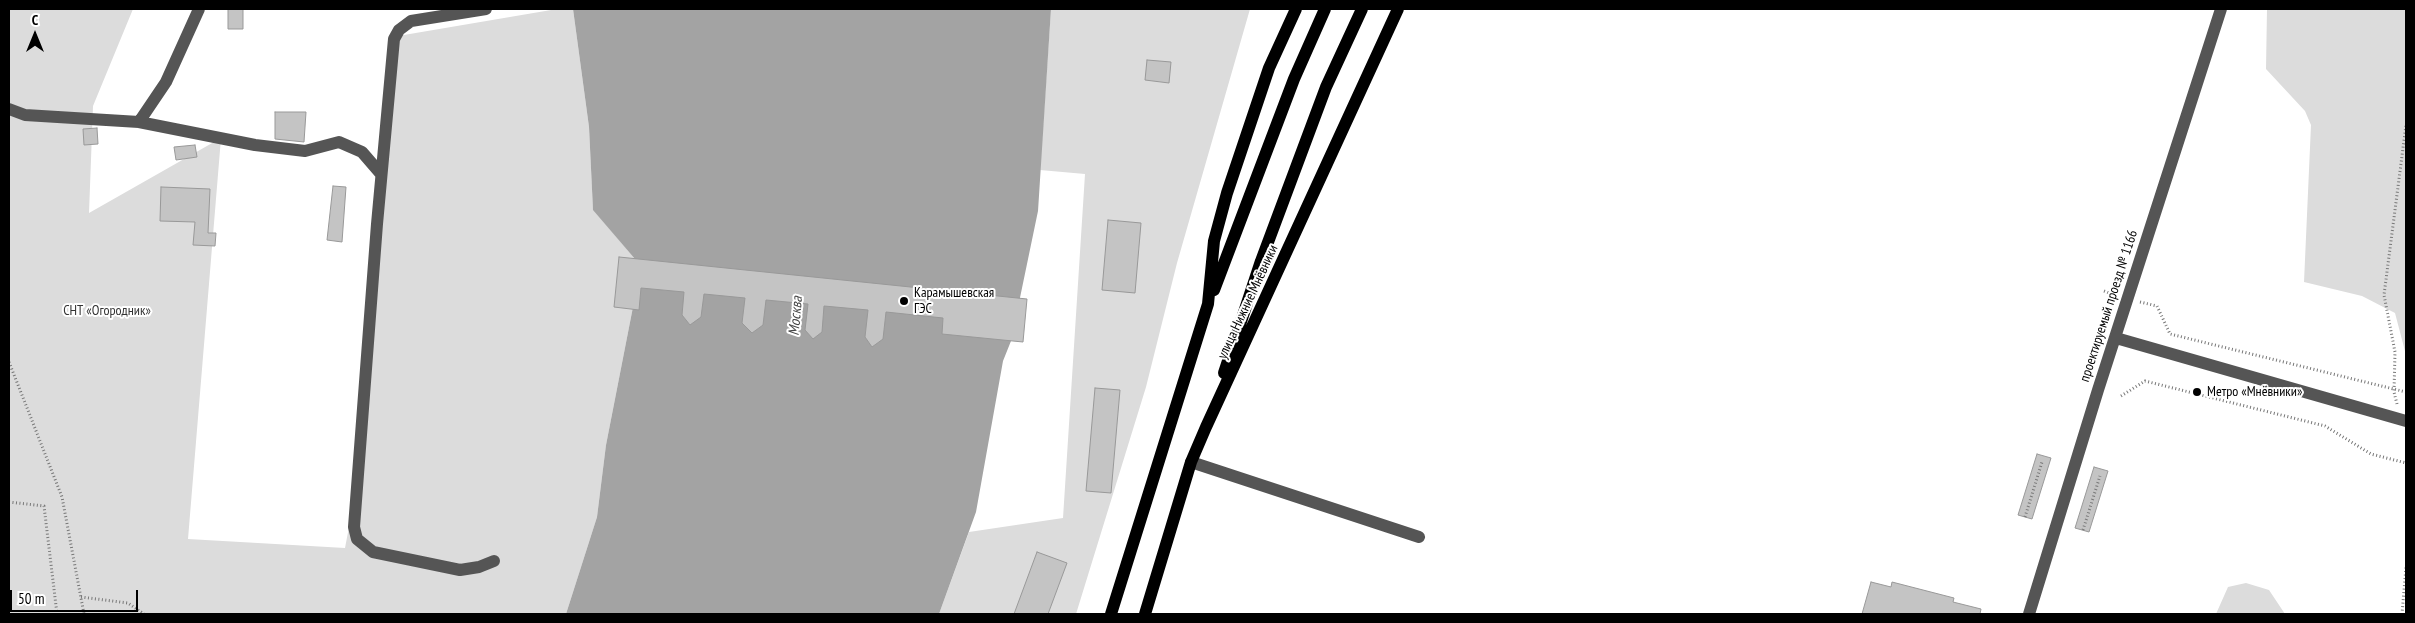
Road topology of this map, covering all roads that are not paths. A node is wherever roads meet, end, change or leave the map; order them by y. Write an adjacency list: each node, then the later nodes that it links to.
1 (199, 9): 9 (street)
2 (486, 9): 10 (street)
3 (1296, 9): 11 (main road)
4 (1325, 9): 11 (main road)
5 (1362, 9): 14 (main road)
6 (1398, 9): 14 (main road, улица Нижние Мнёвники)
7 (2221, 9): 12 (street, проектируемый проезд № 1166)
8 (9, 110): 9 (street)
9 (139, 122): 10 (street)
10 (382, 174): 17 (street)
11 (1208, 304): 18 (main road)
12 (2116, 338): 13 (street); 20 (street, проектируемый проезд № 1166)
13 (2403, 416)
14 (1206, 427): 15 (main road, улица Нижние Мнёвники)
15 (1191, 462): 16 (street); 19 (main road, улица Нижние Мнёвники)
16 (1419, 537)
17 (494, 561)
18 (1111, 614)
19 (1145, 614)
20 (2029, 614)

